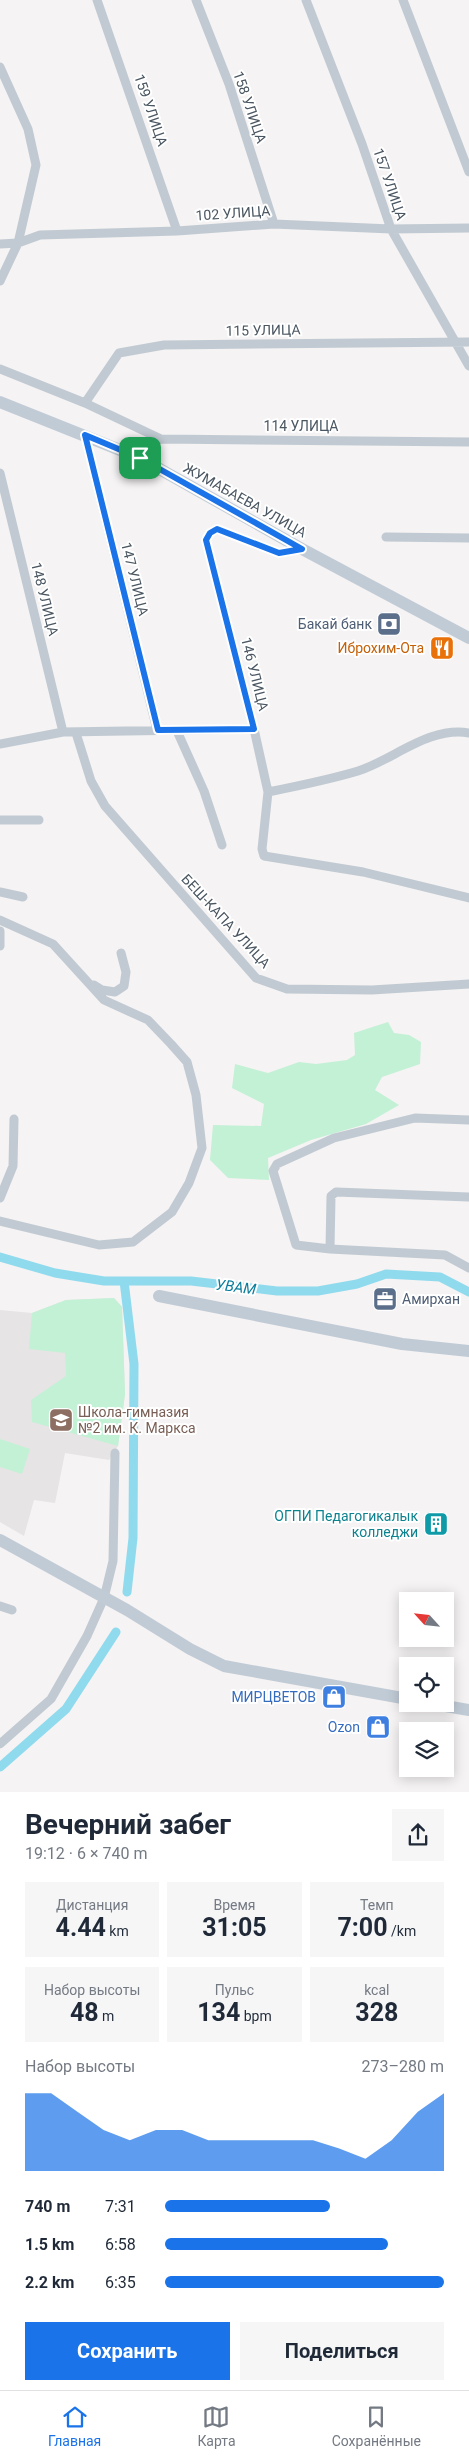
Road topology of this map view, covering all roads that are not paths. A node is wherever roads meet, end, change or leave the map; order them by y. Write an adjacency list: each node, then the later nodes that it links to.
1 (97, 0): 10 (street, 159 УЛИЦА)
2 (196, 0): 7 (street, 158 УЛИЦА)
3 (306, 0): 9 (street, 157 УЛИЦА)
4 (404, 0): 6 (street)
5 (0, 67): 11 (street)
6 (469, 172)
7 (274, 224): 9 (street, 102 УЛИЦА); 10 (street, 102 УЛИЦА)
8 (469, 228): 9 (street, 102 УЛИЦА)
9 (390, 229): 14 (street, 157 УЛИЦА)
10 (177, 231): 11 (street, 102 УЛИЦА)
11 (18, 243): 12 (street, 102 УЛИЦА); 13 (street)
12 (0, 244)
13 (0, 281)
14 (456, 342): 15 (street, 115 УЛИЦА); 16 (street, 157 УЛИЦА); 19 (street, 115 УЛИЦА)
15 (469, 342)
16 (469, 366)
17 (0, 369): 19 (street)
18 (0, 402): 20 (street, ЖУМАБАЕВА УЛИЦА)
19 (85, 402): 21 (street)
20 (85, 435): 23 (street, ЖУМАБАЕВА УЛИЦА); 30 (street, 147 УЛИЦА)
21 (161, 439): 22 (street, 114 УЛИЦА); 23 (street)
22 (469, 442)
23 (140, 458): 27 (street, ЖУМАБАЕВА УЛИЦА)
24 (0, 473): 32 (street, 148 УЛИЦА)
25 (386, 537): 26 (street)
26 (469, 538)
27 (302, 549): 28 (street, ЖУМАБАЕВА УЛИЦА); 29 (street, 146 УЛИЦА)
28 (469, 638)
29 (254, 729): 31 (street, 146 УЛИЦА); 36 (street)
30 (158, 730): 31 (street, 146 УЛИЦА); 33 (street, 146 УЛИЦА)
31 (177, 731): 39 (street)
32 (63, 732): 33 (street, 146 УЛИЦА); 35 (street, 146 УЛИЦА)
33 (76, 733): 48 (street, БЕШ-КАПА УЛИЦА)
34 (469, 733): 36 (street)
35 (0, 744)
36 (268, 792): 42 (street)
37 (0, 820): 38 (street)
38 (39, 820)
39 (222, 845)
40 (0, 892): 41 (street)
41 (23, 897)
42 (469, 898)
43 (0, 920): 47 (street)
44 (0, 931): 45 (street)
45 (0, 946)
46 (121, 953): 47 (street)
47 (84, 980): 53 (street)
48 (469, 984)
49 (14, 1119): 52 (street)
50 (469, 1120): 54 (street)
51 (469, 1197): 54 (street)
52 (0, 1198)
53 (0, 1221)
54 (330, 1249): 55 (street)
55 (469, 1268)
56 (159, 1296): 57 (street)
57 (469, 1351)
58 (115, 1453): 60 (street)
59 (0, 1540): 60 (street)
60 (107, 1599): 63 (street); 66 (street)
61 (0, 1606): 62 (street)
62 (12, 1610)
63 (399, 1697)
64 (454, 1707): 65 (street)
65 (469, 1710)
66 (0, 1744)

